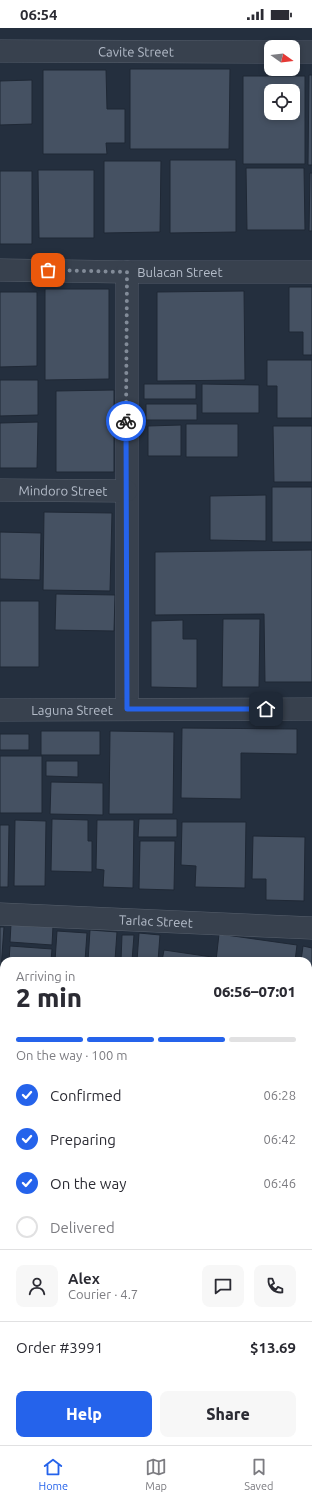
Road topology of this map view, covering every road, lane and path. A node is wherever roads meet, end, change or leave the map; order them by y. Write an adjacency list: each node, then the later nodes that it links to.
1 (0, 51): 2 (street, Cavite Street)
2 (264, 52)
3 (300, 52): 4 (street)
4 (312, 52)
5 (0, 270): 6 (street, Bulacan Street)
6 (127, 272): 7 (street, Bulacan Street); 9 (street)
7 (312, 272)
8 (0, 490): 9 (street, Mindoro Street)
9 (126, 491): 10 (street)
10 (127, 709): 11 (street, Laguna Street); 12 (street, Laguna Street)
11 (0, 710)
12 (312, 710)
13 (0, 914): 14 (street, Tarlac Street)
14 (312, 928)

